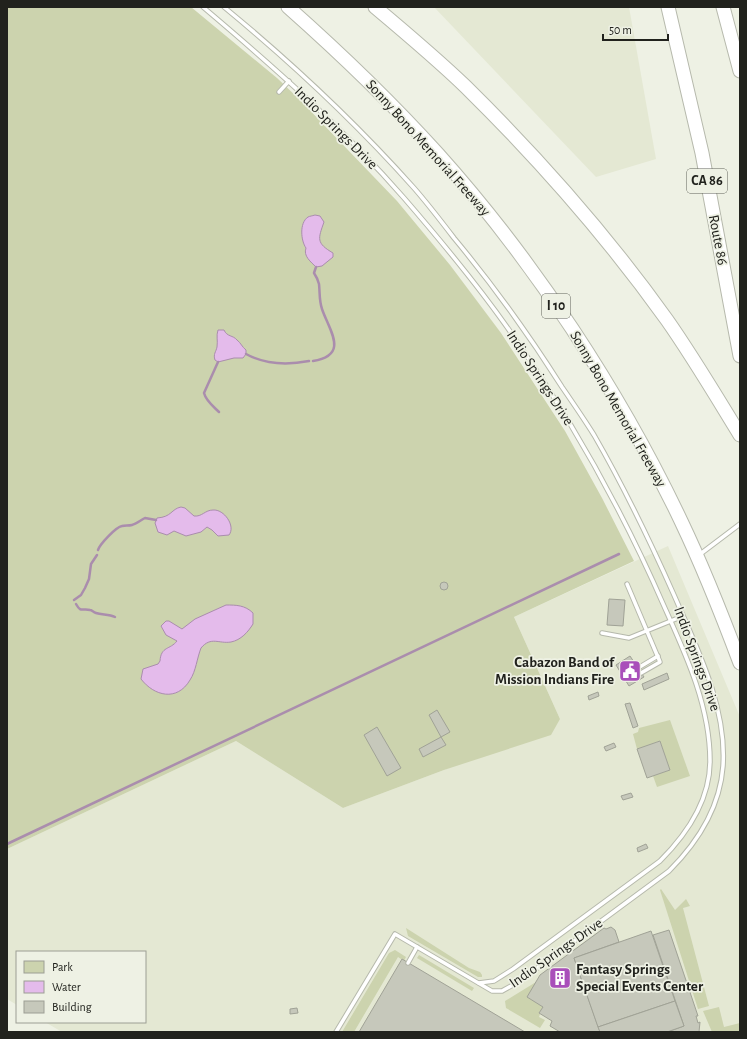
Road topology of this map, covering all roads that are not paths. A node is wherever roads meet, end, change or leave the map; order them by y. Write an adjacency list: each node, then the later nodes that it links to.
1 (203, 7): 8 (lane, Indio Springs Drive)
2 (224, 7): 15 (lane, Indio Springs Drive)
3 (288, 7): 13 (highway, Sonny Bono Memorial Freeway / I 10)
4 (375, 7): 11 (highway)
5 (668, 7): 10 (highway, Route 86 / CA 86)
6 (723, 7): 7 (highway)
7 (740, 71)
8 (289, 82): 9 (lane); 16 (lane, Indio Springs Drive)
9 (279, 92)
10 (740, 356)
11 (740, 435)
12 (740, 524): 13 (lane)
13 (697, 556): 20 (highway, Sonny Bono Memorial Freeway / I 10)
14 (627, 584): 17 (lane)
15 (683, 616): 16 (lane); 25 (lane, Indio Springs Drive)
16 (671, 621): 17 (lane); 25 (lane, Indio Springs Drive)
17 (647, 631): 18 (lane); 19 (lane)
18 (602, 633)
19 (658, 656): 21 (lane); 22 (lane)
20 (740, 662)
21 (638, 668)
22 (641, 674)
23 (417, 947): 24 (lane); 25 (lane); 26 (lane)
24 (408, 963)
25 (478, 983)
26 (336, 1032)

